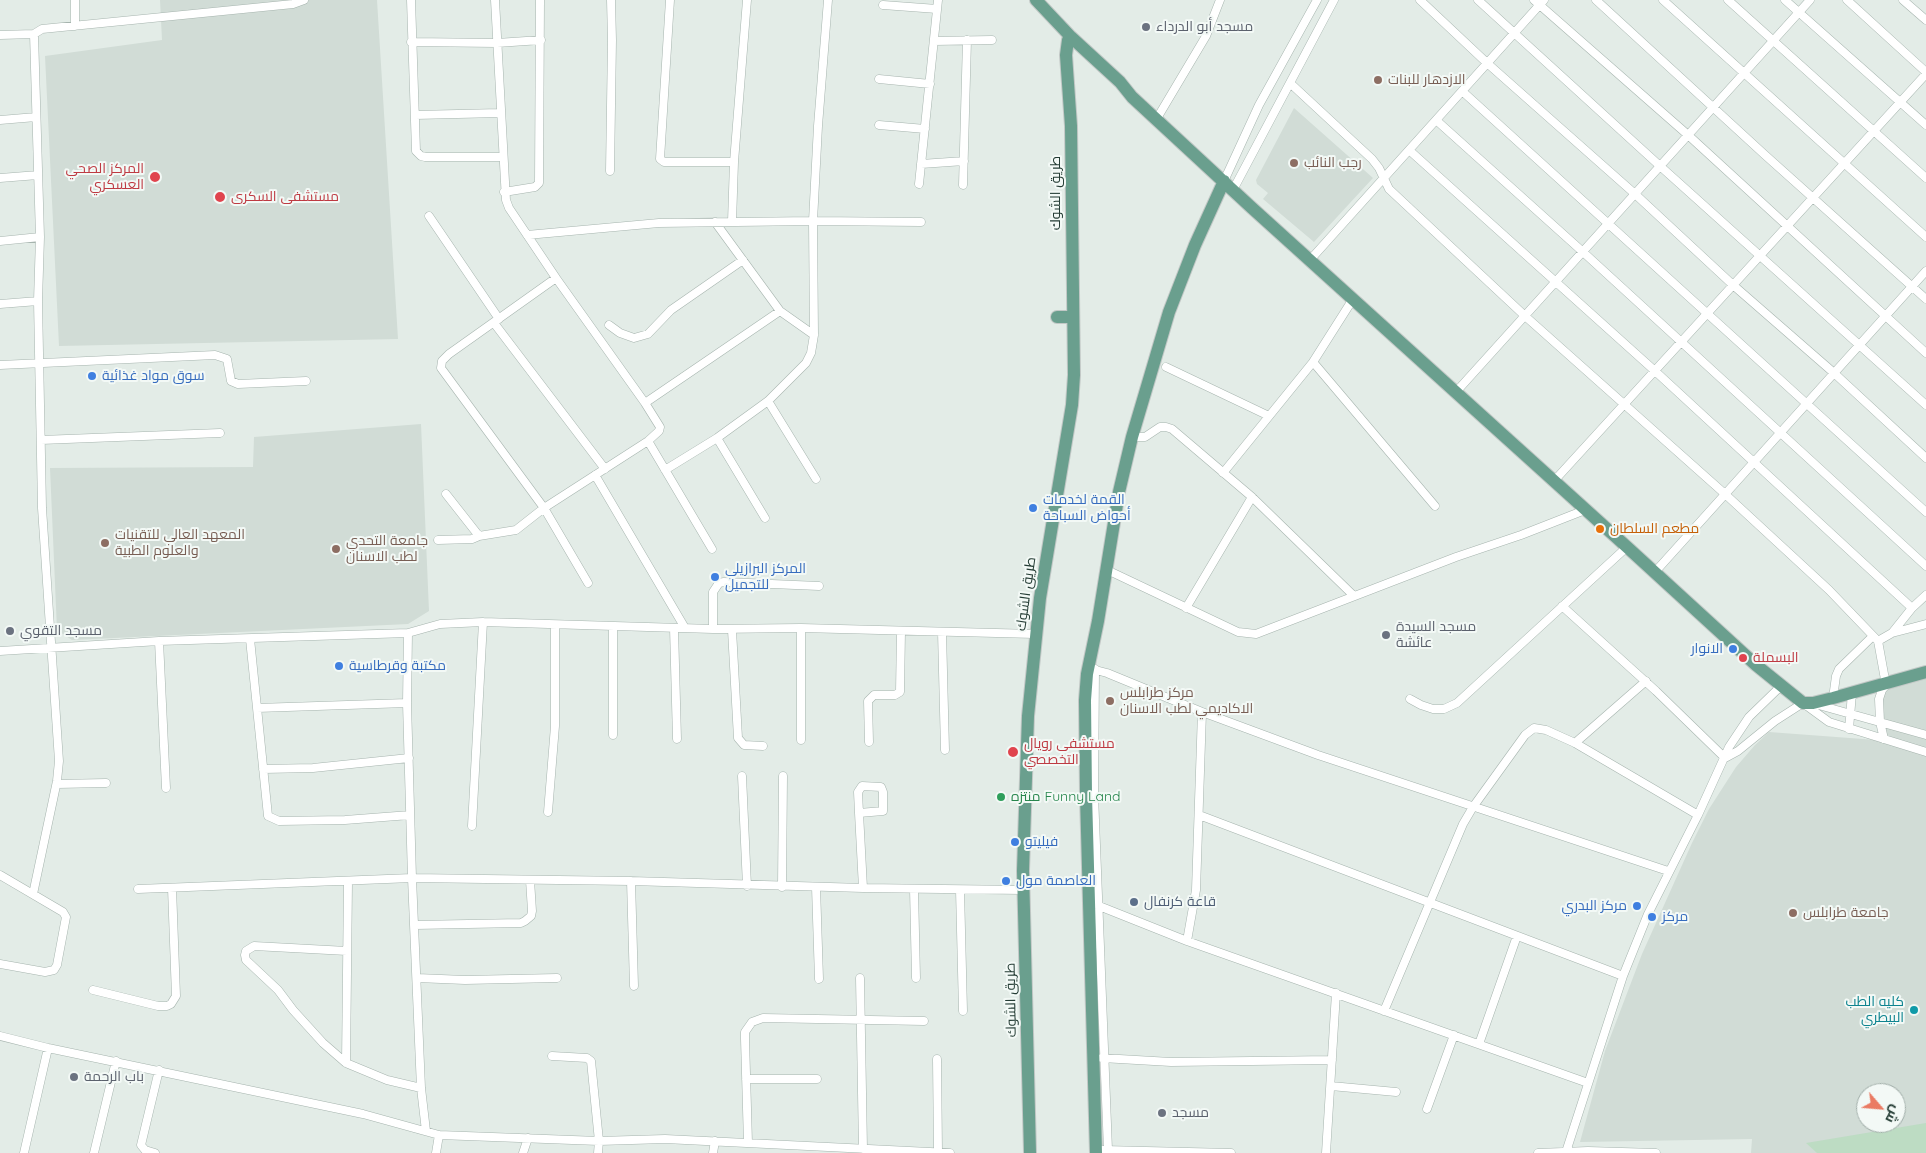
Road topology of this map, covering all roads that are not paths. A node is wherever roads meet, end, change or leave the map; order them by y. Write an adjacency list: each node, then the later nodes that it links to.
1 (75, 0): 30 (street)
2 (304, 0): 30 (street)
3 (411, 0): 40 (street)
4 (495, 0): 41 (street)
5 (540, 0): 35 (street)
6 (611, 0): 69 (street)
7 (670, 0): 65 (street)
8 (747, 0): 65 (street)
9 (828, 0): 81 (street)
10 (938, 0): 27 (street)
11 (1028, 0): 34 (main road)
12 (1036, 0): 34 (main road)
13 (1220, 0): 55 (street)
14 (1317, 0): 76 (street)
15 (1334, 0): 46 (street)
16 (1420, 0): 42 (street)
17 (1478, 0): 31 (street)
18 (1596, 0): 50 (street)
19 (1663, 0): 44 (street)
20 (1728, 0): 39 (street)
21 (1785, 0): 28 (street)
22 (1810, 0): 28 (street)
23 (1847, 0): 43 (street)
24 (1903, 0): 29 (street)
25 (1539, 2): 31 (street); 61 (street)
26 (884, 6): 27 (street)
27 (937, 9): 38 (street)
28 (1799, 13): 39 (street); 49 (street)
29 (1926, 20)
30 (75, 26): 32 (street)
31 (1514, 33): 42 (street); 68 (street)
32 (34, 34): 33 (street); 53 (street)
33 (0, 35)
34 (1069, 39): 55 (main road); 109 (main road, طريق الشوك)
35 (541, 40): 41 (street); 77 (street)
36 (967, 40): 37 (street); 38 (street); 64 (street)
37 (992, 40)
38 (934, 41): 47 (street)
39 (1773, 41): 44 (street); 60 (street)
40 (411, 42): 41 (street); 52 (street)
41 (497, 43): 51 (street)
42 (1487, 63): 48 (street); 78 (street)
43 (1926, 73): 49 (street)
44 (1744, 74): 50 (street); 67 (street)
45 (879, 79): 47 (street)
46 (1290, 83): 73 (street); 76 (street)
47 (930, 84): 59 (street)
48 (1462, 91): 56 (street); 85 (street)
49 (1901, 102): 58 (street); 60 (street)
50 (1714, 107): 61 (street); 79 (street)
51 (500, 113): 52 (street); 63 (street)
52 (415, 115): 63 (street)
53 (36, 117): 54 (street); 70 (street)
54 (0, 120)
55 (1156, 120): 76 (main road)
56 (1436, 120): 62 (street); 91 (street)
57 (879, 125): 59 (street)
58 (1926, 125)
59 (925, 130): 66 (street)
60 (1874, 132): 67 (street); 72 (street)
61 (1688, 135): 68 (street); 86 (street)
62 (1409, 150): 73 (street); 97 (street)
63 (502, 157): 77 (street)
64 (964, 161): 66 (street); 75 (street)
65 (734, 162): 83 (street)
66 (921, 164): 74 (street)
67 (1844, 164): 79 (street); 89 (street)
68 (1660, 166): 78 (street); 92 (street)
69 (610, 171)
70 (38, 175): 71 (street); 88 (street)
71 (0, 178)
72 (1926, 178)
73 (1384, 179): 94 (street); 106 (street)
74 (919, 184)
75 (963, 185)
76 (1228, 185): 94 (main road); 132 (main road)
77 (504, 192): 87 (street)
78 (1635, 194): 85 (street); 98 (street)
79 (1813, 198): 86 (street); 99 (street)
80 (429, 216): 110 (street)
81 (813, 221): 83 (street); 84 (street); 112 (street)
82 (715, 222): 83 (street); 87 (street); 93 (street)
83 (732, 222)
84 (921, 222)
85 (1608, 224): 91 (street); 105 (street)
86 (1787, 226): 92 (street); 107 (street)
87 (527, 235): 96 (street)
88 (40, 237): 90 (street); 102 (street)
89 (1926, 237)
90 (0, 241)
91 (1583, 252): 97 (street); 113 (street)
92 (1761, 255): 98 (street); 114 (street)
93 (743, 260): 104 (street); 111 (street)
94 (1310, 260): 100 (main road)
95 (1926, 271): 99 (street)
96 (556, 278): 110 (street); 125 (street)
97 (1555, 283): 106 (street); 120 (street)
98 (1733, 285): 105 (street); 121 (street)
99 (1912, 286): 101 (street); 107 (street)
100 (1353, 299): 117 (street); 123 (main road)
101 (1926, 299)
102 (38, 301): 103 (street); 116 (street)
103 (0, 304)
104 (780, 311): 112 (street); 125 (street)
105 (1707, 314): 113 (street); 127 (street)
106 (1525, 316): 123 (street); 126 (street)
107 (1885, 316): 114 (street); 115 (street)
108 (1057, 317): 109 (main road)
109 (1072, 317): 179 (main road, طريق الشوك)
110 (497, 321): 138 (street); 148 (street)
111 (609, 325)
112 (814, 335): 124 (street)
113 (1680, 343): 120 (street); 130 (street)
114 (1860, 344): 121 (street); 128 (street)
115 (1926, 353)
116 (39, 362): 118 (street); 122 (street); 134 (street)
117 (1314, 362): 129 (street); 147 (street)
118 (0, 365)
119 (1166, 367): 129 (street)
120 (1654, 371): 126 (street); 137 (street)
121 (1834, 373): 127 (street); 136 (street)
122 (306, 381)
123 (1456, 392): 143 (main road)
124 (768, 401): 133 (street); 142 (street)
125 (645, 403): 135 (street)
126 (1624, 404): 143 (street); 145 (street)
127 (1806, 404): 130 (street); 150 (street)
128 (1926, 404)
129 (1269, 416): 140 (street)
130 (1781, 432): 137 (street); 156 (street)
131 (220, 433): 134 (street)
132 (1132, 436): 140 (street); 157 (main road)
133 (717, 438): 139 (street); 151 (street)
134 (41, 440): 183 (street)
135 (648, 441): 138 (street); 139 (street)
136 (1926, 458)
137 (1754, 462): 145 (street); 165 (street)
138 (605, 469): 141 (street)
139 (665, 470): 155 (street)
140 (1222, 473): 146 (street)
141 (595, 475): 148 (street); 171 (street)
142 (816, 479)
143 (1554, 481): 149 (main road)
144 (446, 494): 152 (street)
145 (1725, 494): 158 (street); 180 (street)
146 (1252, 497): 162 (street); 164 (street)
147 (1435, 506)
148 (544, 508): 152 (street); 159 (street)
149 (1585, 510): 154 (main road); 162 (street)
150 (1926, 512)
151 (765, 518)
152 (479, 536): 153 (street)
153 (438, 540)
154 (1627, 547): 158 (main road); 163 (street)
155 (712, 549)
156 (1926, 566)
157 (1105, 569): 164 (street); 185 (main road)
158 (1655, 572): 189 (main road)
159 (588, 583)
160 (819, 586): 173 (street)
161 (1926, 595): 165 (street)
162 (1354, 596): 164 (street)
163 (1562, 606): 187 (street); 192 (street)
164 (1186, 608)
165 (1912, 608): 178 (street)
166 (483, 622): 168 (street); 177 (street); 224 (street)
167 (1926, 624): 178 (street)
168 (555, 625): 169 (street); 219 (street)
169 (613, 626): 170 (street); 201 (street)
170 (674, 628): 171 (street); 202 (street)
171 (685, 628): 173 (street)
172 (801, 628): 174 (street); 175 (street); 204 (street)
173 (713, 630): 174 (street)
174 (732, 630): 207 (street)
175 (902, 630): 176 (street); 205 (street)
176 (942, 632): 179 (street); 208 (street)
177 (408, 633): 181 (street); 193 (street)
178 (1892, 633): 180 (street)
179 (1036, 634): 239 (main road, طريق الشوك)
180 (1876, 638): 188 (street); 191 (street)
181 (250, 639): 182 (street); 195 (street)
182 (158, 642): 183 (street); 217 (street)
183 (52, 649): 184 (street); 216 (street)
184 (0, 651)
185 (1091, 669): 196 (street); 242 (main road)
186 (1926, 672): 188 (main road)
187 (1646, 681): 206 (street); 211 (street)
188 (1886, 685): 190 (main road); 198 (street)
189 (1781, 686): 194 (main road); 211 (street)
190 (1852, 693): 191 (main road); 197 (street)
191 (1833, 698): 194 (main road)
192 (1410, 699)
193 (407, 703): 195 (street); 210 (street)
194 (1808, 703): 197 (street); 199 (street); 211 (street)
195 (257, 708): 212 (street)
196 (1202, 712): 218 (street); 222 (street)
197 (1849, 713): 198 (street); 199 (street)
198 (1880, 722): 200 (street); 203 (street)
199 (1849, 730): 203 (street)
200 (1926, 735)
201 (613, 736)
202 (677, 739)
203 (1884, 739): 209 (street)
204 (801, 740)
205 (868, 742)
206 (1575, 743): 218 (street); 223 (street)
207 (763, 746)
208 (945, 750)
209 (1926, 752)
210 (409, 758): 212 (street); 221 (street)
211 (1724, 758): 223 (street)
212 (263, 769): 221 (street)
213 (742, 776): 231 (street)
214 (783, 776): 232 (street)
215 (106, 783): 216 (street)
216 (57, 784): 240 (street)
217 (166, 788)
218 (1473, 806): 225 (street); 241 (street)
219 (548, 812)
220 (859, 813): 220 (street); 235 (street)
221 (410, 815): 227 (street)
222 (1199, 815): 241 (street); 245 (street)
223 (1698, 815): 225 (street)
224 (472, 826)
225 (1668, 871): 248 (street)
226 (0, 875): 240 (street)
227 (412, 878): 228 (street); 230 (street); 243 (street)
228 (530, 880): 229 (street); 243 (street)
229 (631, 881): 231 (street); 254 (street)
230 (348, 882): 234 (street); 246 (street)
231 (747, 886): 232 (street)
232 (782, 886): 233 (street)
233 (816, 887): 235 (street); 253 (street)
234 (172, 888): 236 (street); 255 (street)
235 (863, 888): 237 (street)
236 (138, 889)
237 (914, 889): 238 (street); 252 (street)
238 (960, 890): 239 (street); 258 (street)
239 (1024, 890): 296 (main road, طريق الشوك)
240 (33, 894): 247 (street)
241 (1429, 902): 244 (street); 257 (street)
242 (1094, 903): 245 (street); 267 (main road)
243 (415, 924): 249 (street)
244 (1517, 936): 248 (street); 263 (street)
245 (1187, 941): 256 (street)
246 (347, 950): 270 (street); 270 (street)
247 (0, 964)
248 (1623, 976): 274 (street)
249 (417, 978): 250 (street); 276 (street)
250 (557, 978)
251 (860, 978): 259 (street)
252 (916, 978)
253 (819, 979)
254 (634, 986)
255 (92, 990)
256 (1336, 994): 257 (street); 268 (street)
257 (1384, 1010): 261 (street)
258 (963, 1011)
259 (861, 1021): 260 (street); 272 (street); 285 (street)
260 (924, 1021)
261 (1454, 1035): 263 (street); 278 (street)
262 (0, 1036): 264 (street)
263 (1479, 1044): 274 (street)
264 (48, 1048): 269 (street); 288 (street)
265 (552, 1056): 282 (street)
266 (937, 1058): 295 (street)
267 (1099, 1058): 268 (street); 286 (main road)
268 (1332, 1060): 275 (street)
269 (116, 1061): 271 (street); 289 (street)
270 (346, 1063): 276 (street)
271 (158, 1070): 279 (street); 290 (street)
272 (746, 1079): 273 (street); 284 (street)
273 (817, 1079)
274 (1588, 1082): 287 (street)
275 (1330, 1086): 277 (street); 298 (street)
276 (420, 1088): 279 (street)
277 (1396, 1092)
278 (1427, 1109)
279 (426, 1131): 280 (street)
280 (439, 1134): 281 (street); 291 (street)
281 (528, 1138): 282 (street); 292 (street)
282 (599, 1141): 283 (street); 293 (street)
283 (714, 1141): 284 (street); 294 (street)
284 (748, 1143): 285 (street)
285 (863, 1150): 295 (street)
286 (1100, 1151): 297 (street)
287 (1566, 1152): 299 (street); 300 (street)
288 (24, 1153)
289 (94, 1153)
290 (155, 1153)
291 (436, 1153)
292 (523, 1153)
293 (598, 1153)
294 (714, 1153)
295 (944, 1153)
296 (1030, 1153)
297 (1231, 1153)
298 (1326, 1153)
299 (1538, 1153)
300 (1655, 1153)

